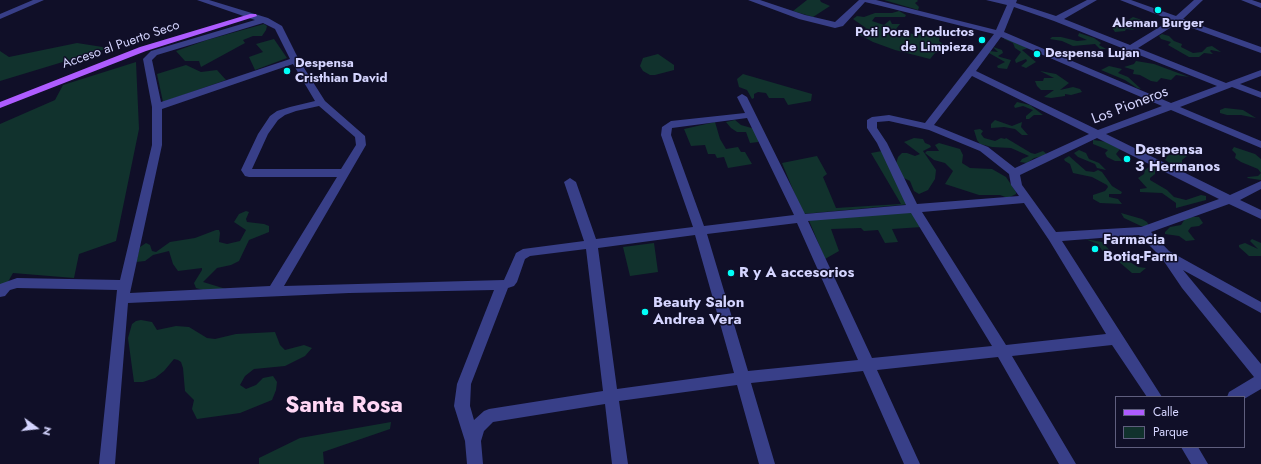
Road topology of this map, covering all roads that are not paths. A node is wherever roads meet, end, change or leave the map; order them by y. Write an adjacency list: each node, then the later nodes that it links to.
1 (40, 0): 13 (street)
2 (201, 0): 12 (street)
3 (752, 0): 4 (street)
4 (864, 0): 17 (street)
5 (990, 0): 10 (street)
6 (1093, 0): 15 (street)
7 (1124, 0): 16 (street)
8 (1199, 0): 16 (street)
9 (1245, 0): 11 (street)
10 (1012, 2): 15 (street); 17 (street)
11 (1261, 6)
12 (248, 15): 14 (street); 26 (main road, Acceso al Puerto Seco); 28 (main road, Acceso al Puerto Seco)
13 (0, 17)
14 (265, 20): 20 (street); 29 (street)
15 (1057, 20): 18 (street)
16 (1177, 20): 18 (street); 19 (street)
17 (999, 33): 21 (street); 30 (street)
18 (1130, 49): 23 (street)
19 (1261, 50)
20 (295, 60): 27 (street); 29 (street)
21 (971, 72): 32 (street); 33 (street)
22 (1261, 73): 23 (street, Los Pioneros)
23 (1228, 85): 24 (street); 30 (street, Los Pioneros)
24 (1261, 95)
25 (742, 97): 31 (street)
26 (0, 98)
27 (321, 103): 35 (street); 35 (street)
28 (0, 104)
29 (157, 106): 52 (street)
30 (1169, 107): 33 (street, Los Pioneros); 34 (street)
31 (751, 115): 43 (street); 44 (street)
32 (930, 127): 36 (street); 41 (street)
33 (1098, 134): 36 (street, Los Pioneros); 40 (street)
34 (1261, 145)
35 (344, 173): 50 (street)
36 (1014, 173): 39 (street)
37 (570, 182): 47 (street)
38 (1261, 185): 40 (street)
39 (1026, 199): 41 (street); 46 (street)
40 (1229, 200): 42 (street); 45 (street)
41 (913, 208): 43 (street); 55 (street)
42 (1261, 215)
43 (801, 218): 44 (street); 56 (street)
44 (700, 230): 47 (street); 58 (street)
45 (1142, 231): 46 (street); 48 (street)
46 (1053, 237): 54 (street)
47 (591, 243): 49 (street); 60 (street)
48 (1165, 254): 53 (street); 57 (street)
49 (503, 285): 50 (street); 63 (street)
50 (274, 291): 52 (street)
51 (0, 292): 52 (street)
52 (123, 292): 65 (street)
53 (1261, 308)
54 (1116, 339): 55 (street); 61 (street)
55 (1002, 351): 56 (street); 70 (street)
56 (867, 364): 58 (street); 69 (street)
57 (1261, 375)
58 (742, 378): 60 (street); 68 (street)
59 (1261, 381): 62 (street)
60 (612, 396): 63 (street); 67 (street)
61 (1154, 396)
62 (1236, 396)
63 (473, 441): 66 (street)
64 (1190, 448): 71 (street)
65 (107, 464)
66 (475, 464)
67 (620, 464)
68 (767, 464)
69 (912, 464)
70 (1068, 464)
71 (1200, 464)

